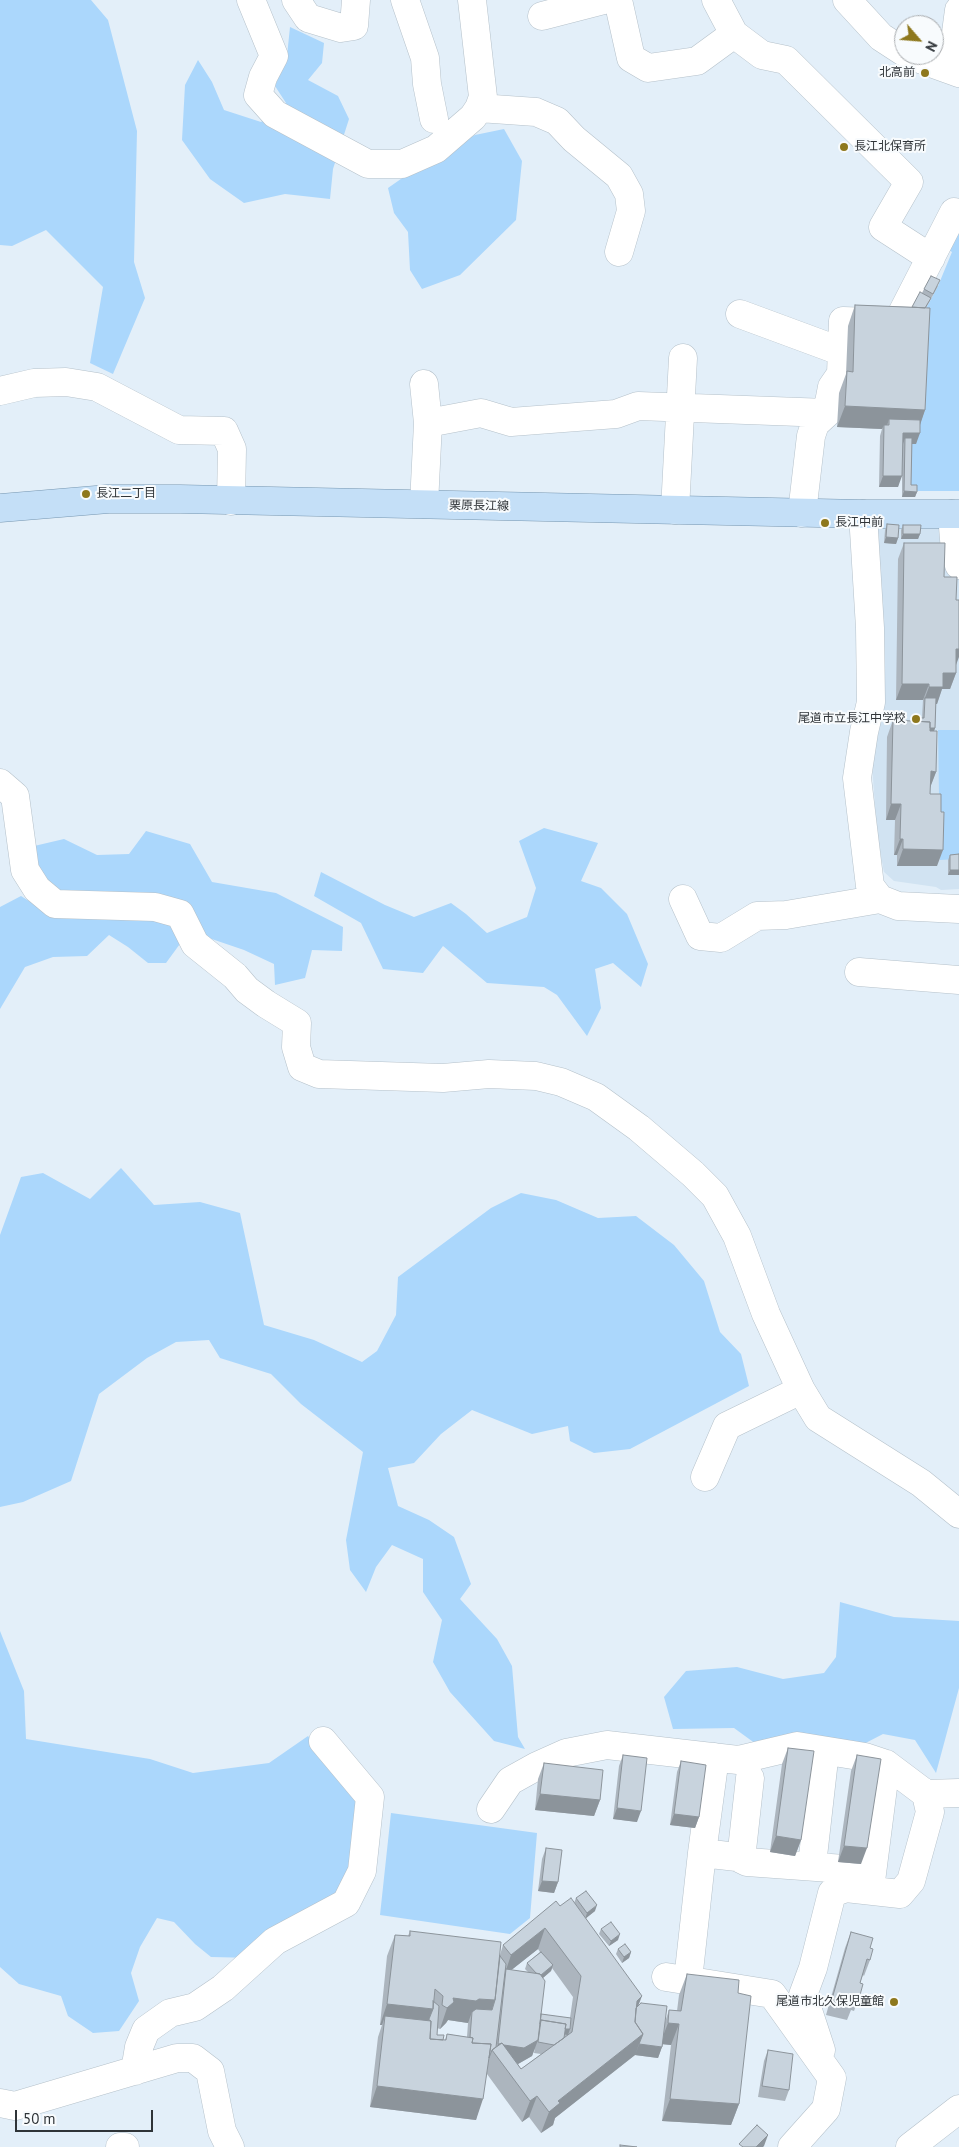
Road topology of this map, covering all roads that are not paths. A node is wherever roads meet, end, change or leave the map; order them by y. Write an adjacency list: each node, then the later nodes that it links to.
1 (252, 0): 16 (street)
2 (296, 0): 3 (street)
3 (356, 0)
4 (405, 0): 17 (street)
5 (472, 0): 16 (street)
6 (604, 0): 11 (street)
7 (618, 0): 12 (street)
8 (716, 0): 12 (street)
9 (847, 0): 13 (street)
10 (959, 10): 15 (street)
11 (542, 16)
12 (734, 34): 20 (street)
13 (894, 45)
14 (936, 65): 15 (street)
15 (955, 72)
16 (479, 108): 19 (street)
17 (434, 119)
18 (959, 213): 20 (street)
19 (619, 252)
20 (931, 258): 26 (street)
21 (834, 299): 23 (street)
22 (740, 314): 23 (street)
23 (832, 348): 26 (street)
24 (683, 358): 28 (street)
25 (424, 384): 30 (street)
26 (832, 387): 29 (street)
27 (0, 391): 31 (street)
28 (681, 408): 29 (street); 30 (street); 34 (street)
29 (827, 413): 35 (street)
30 (428, 423): 32 (street)
31 (231, 500): 32 (main road, 栗原長江線); 33 (main road, 栗原長江線)
32 (424, 504): 34 (main road, 栗原長江線)
33 (0, 508)
34 (675, 510): 35 (main road, 栗原長江線)
35 (802, 513): 36 (main road, 栗原長江線)
36 (863, 514): 37 (main road, 栗原長江線); 41 (street)
37 (956, 514): 38 (street)
38 (959, 565)
39 (0, 783): 45 (street)
40 (683, 899): 41 (street)
41 (880, 899): 42 (street)
42 (959, 909)
43 (859, 972): 44 (street)
44 (959, 980)
45 (801, 1390): 46 (street); 47 (street)
46 (706, 1477)
47 (959, 1514)
48 (323, 1741): 61 (street)
49 (825, 1751): 50 (street); 51 (street); 58 (street)
50 (715, 1757): 55 (street); 56 (street)
51 (886, 1764): 54 (street); 59 (street)
52 (750, 1778): 57 (street)
53 (959, 1793): 54 (street)
54 (926, 1794): 59 (street)
55 (491, 1809)
56 (702, 1853): 57 (street); 60 (street)
57 (741, 1859): 58 (street)
58 (812, 1865): 59 (street)
59 (871, 1881): 60 (street)
60 (818, 2057): 67 (street)
61 (135, 2071): 62 (street); 66 (street)
62 (0, 2103)
63 (959, 2109): 68 (street)
64 (120, 2147): 65 (street)
65 (125, 2147)
66 (230, 2147)
67 (792, 2147)
68 (910, 2147)

